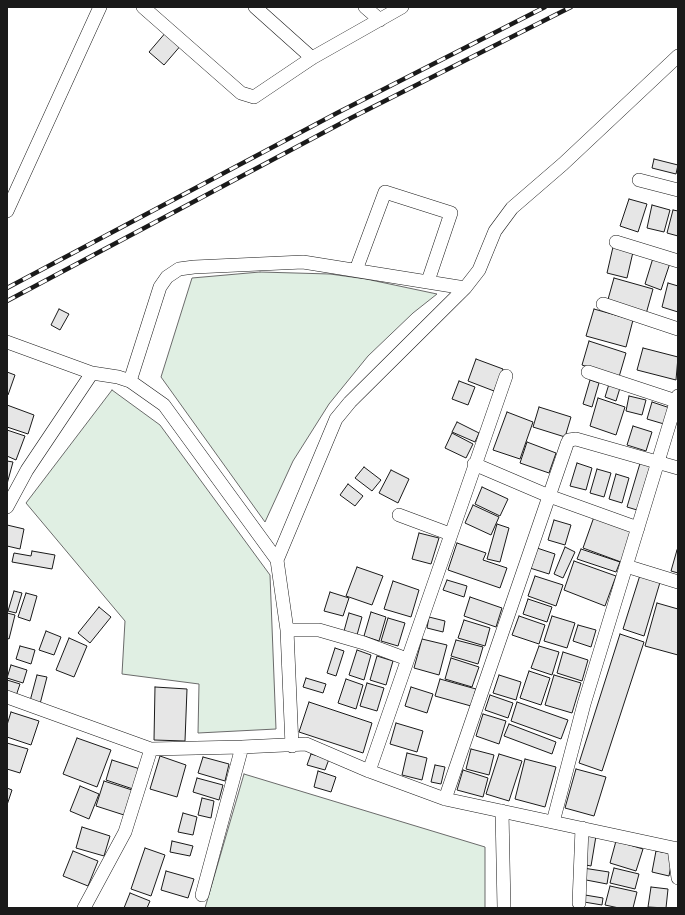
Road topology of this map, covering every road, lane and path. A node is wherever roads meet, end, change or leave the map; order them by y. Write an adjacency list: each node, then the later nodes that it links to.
1 (100, 7): 11 (street)
2 (143, 7): 8 (street)
3 (255, 7): 8 (street)
4 (366, 7): 6 (street)
5 (402, 7): 6 (street)
6 (380, 20): 8 (street)
7 (678, 56): 16 (street)
8 (312, 58)
9 (639, 180): 10 (street)
10 (678, 190)
11 (7, 211)
12 (616, 242): 13 (street)
13 (678, 261)
14 (356, 270): 15 (street); 15 (street); 23 (street)
15 (428, 281): 16 (street)
16 (465, 288): 34 (street)
17 (603, 304): 18 (street)
18 (678, 329)
19 (7, 342): 21 (street)
20 (588, 372): 24 (street)
21 (92, 373): 23 (street); 30 (street)
22 (506, 376): 27 (street)
23 (130, 381): 34 (street)
24 (677, 398): 26 (street)
25 (678, 461): 26 (street)
26 (659, 463): 28 (street); 29 (street); 32 (street)
27 (474, 464): 29 (street); 33 (street)
28 (678, 468)
29 (549, 496): 32 (street); 44 (street)
30 (7, 507)
31 (399, 515): 33 (street)
32 (638, 528): 35 (street)
33 (450, 534): 38 (street)
34 (277, 560): 37 (street)
35 (626, 566): 36 (street); 46 (street)
36 (678, 582)
37 (287, 630): 38 (street); 40 (street)
38 (407, 659): 43 (street)
39 (7, 697): 42 (street)
40 (292, 746): 41 (street); 43 (street)
41 (242, 747): 42 (street); 50 (street)
42 (151, 749): 52 (street)
43 (369, 771): 44 (street)
44 (445, 798): 45 (street)
45 (502, 811): 46 (street); 53 (street)
46 (553, 822): 47 (street)
47 (582, 828): 48 (street); 51 (street)
48 (676, 848): 49 (street)
49 (678, 878)
50 (202, 895)
51 (578, 903)
52 (84, 908)
53 (504, 908)

